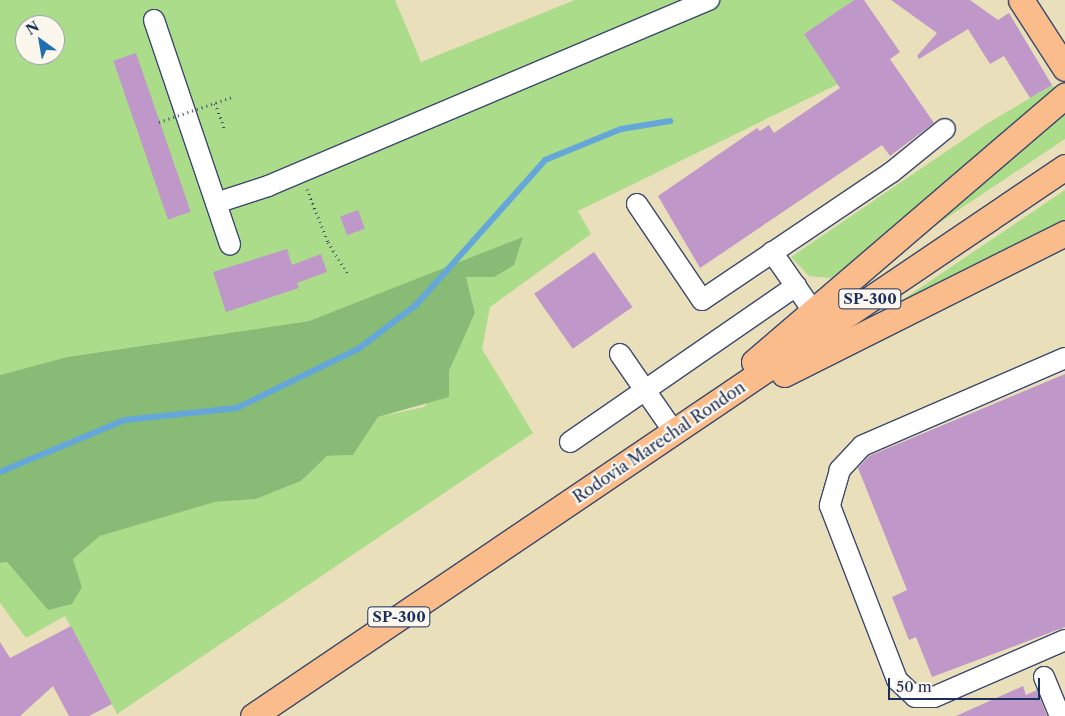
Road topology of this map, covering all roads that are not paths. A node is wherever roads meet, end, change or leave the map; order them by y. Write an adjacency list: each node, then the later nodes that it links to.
1 (708, 0): 8 (lane)
2 (1021, 0): 4 (main road)
3 (154, 20): 8 (lane)
4 (1065, 68)
5 (1065, 95): 14 (main road)
6 (945, 129): 12 (lane)
7 (1065, 168): 18 (main road, Rodovia Marechal Rondon / SP-300)
8 (216, 203): 11 (lane)
9 (637, 204): 12 (lane)
10 (1065, 233): 18 (main road)
11 (230, 245)
12 (772, 252): 13 (lane)
13 (796, 286): 14 (lane); 17 (lane)
14 (813, 311): 18 (main road)
15 (620, 354): 17 (lane)
16 (1065, 358): 20 (lane)
17 (645, 390): 18 (lane); 19 (lane)
18 (674, 431): 22 (main road, Rodovia Marechal Rondon / SP-300)
19 (570, 442)
20 (1065, 640)
21 (1044, 677): 23 (lane)
22 (253, 716)
23 (1060, 716)

